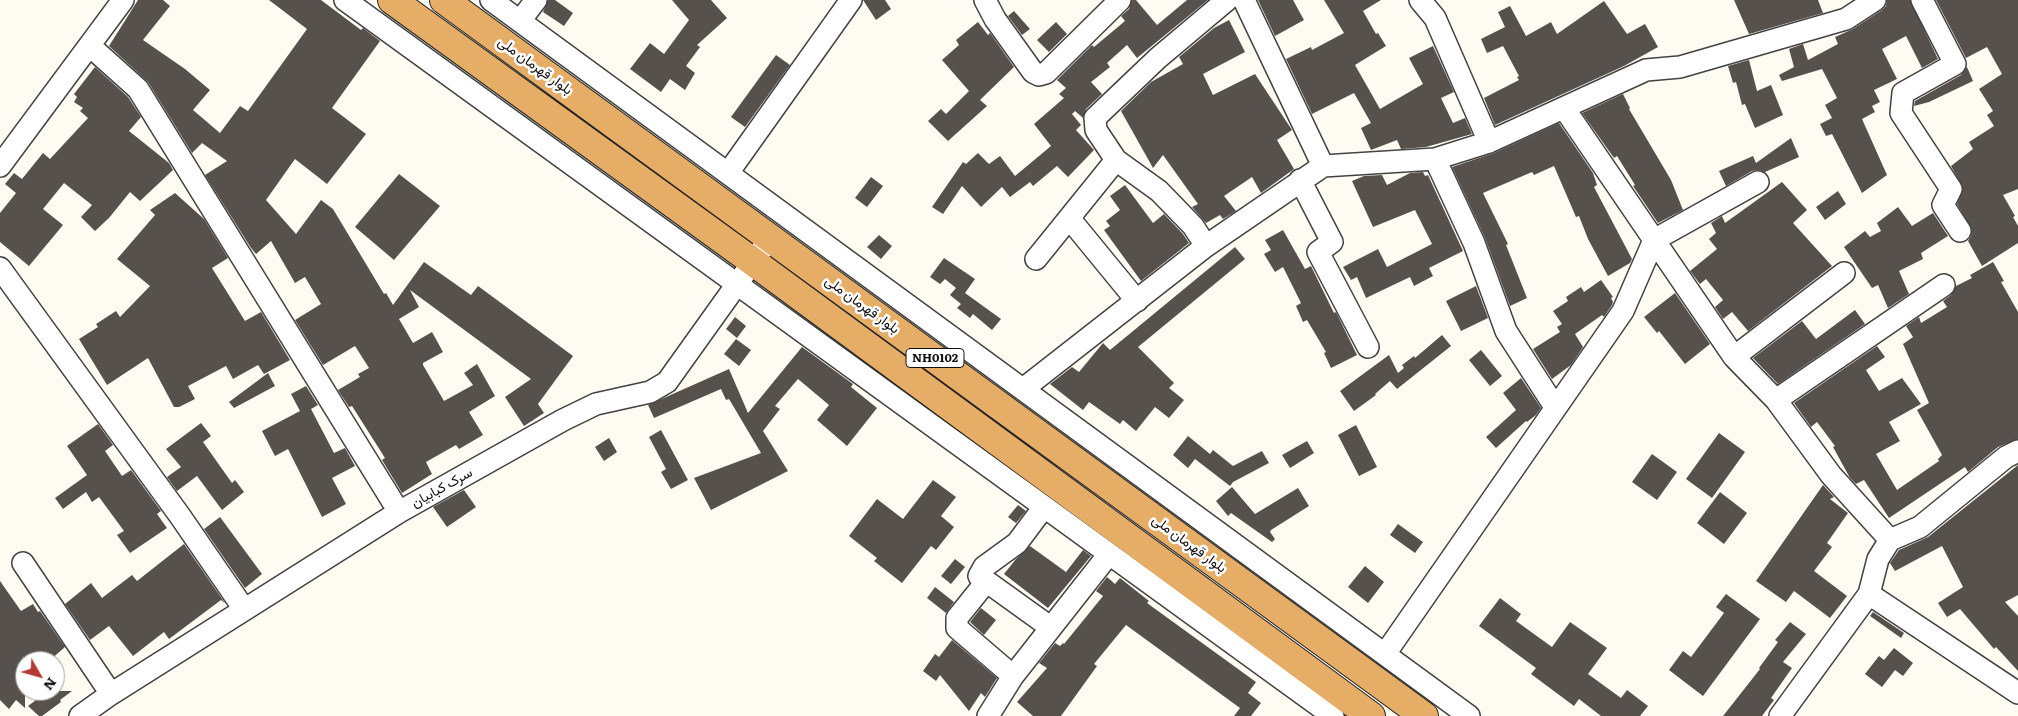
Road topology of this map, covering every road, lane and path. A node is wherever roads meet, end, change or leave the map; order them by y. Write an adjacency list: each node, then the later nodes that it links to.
1 (123, 0): 16 (street)
2 (345, 0): 35 (street)
3 (392, 0): 32 (highway, NH0102)
4 (444, 0): 28 (highway, بلوار قهرمان ملی / NH0102)
5 (491, 0): 15 (street)
6 (536, 0): 15 (street)
7 (851, 0): 23 (street)
8 (985, 0): 9 (street)
9 (1120, 0)
10 (1227, 0): 20 (street)
11 (1244, 0): 22 (street)
12 (1420, 0): 18 (street)
13 (1875, 0): 17 (street)
14 (1922, 0): 27 (street)
15 (520, 21): 23 (street)
16 (90, 46): 21 (street); 45 (street)
17 (1564, 108): 18 (street); 29 (street)
18 (1489, 142): 19 (street)
19 (1435, 159): 22 (street); 42 (street)
20 (1116, 160): 26 (street); 30 (street)
21 (0, 166)
22 (1323, 166): 24 (street)
23 (728, 173): 40 (street)
24 (1300, 180): 30 (street); 38 (street)
25 (1758, 182): 29 (street)
26 (1069, 218): 31 (street); 37 (street)
27 (1960, 231)
28 (770, 238): 32 (street, سرک کبابیان); 61 (highway, بلوار قهرمان ملی / NH0102)
29 (1654, 240): 39 (street); 42 (street)
30 (1206, 246): 37 (street)
31 (1036, 259)
32 (752, 261): 35 (street, سرک کبابیان); 60 (highway, NH0102)
33 (0, 268): 51 (street)
34 (1844, 273): 39 (street)
35 (736, 284): 44 (street); 45 (street, سرک کبابیان)
36 (1944, 285): 41 (street)
37 (1137, 301): 40 (street)
38 (1368, 347)
39 (1734, 357): 41 (street)
40 (1023, 389): 53 (street)
41 (1776, 400): 46 (street)
42 (1555, 407): 53 (street)
43 (2018, 451): 46 (street)
44 (1044, 507): 47 (street); 49 (street)
45 (399, 512): 51 (street, سرک کبابیان)
46 (1890, 540): 50 (street)
47 (1109, 554): 52 (street); 59 (street)
48 (23, 564): 55 (street)
49 (986, 582): 52 (street); 54 (street)
50 (1870, 594): 56 (street); 63 (street)
51 (244, 609): 55 (street, سرک کبابیان)
52 (1050, 627): 54 (street)
53 (1385, 654): 62 (street)
54 (1013, 676): 58 (street)
55 (111, 694): 57 (street, سرک کبابیان)
56 (2018, 694)
57 (80, 716)
58 (988, 716)
59 (1333, 716)
60 (1371, 716)
61 (1424, 716)
62 (1470, 716)
63 (1780, 716)

